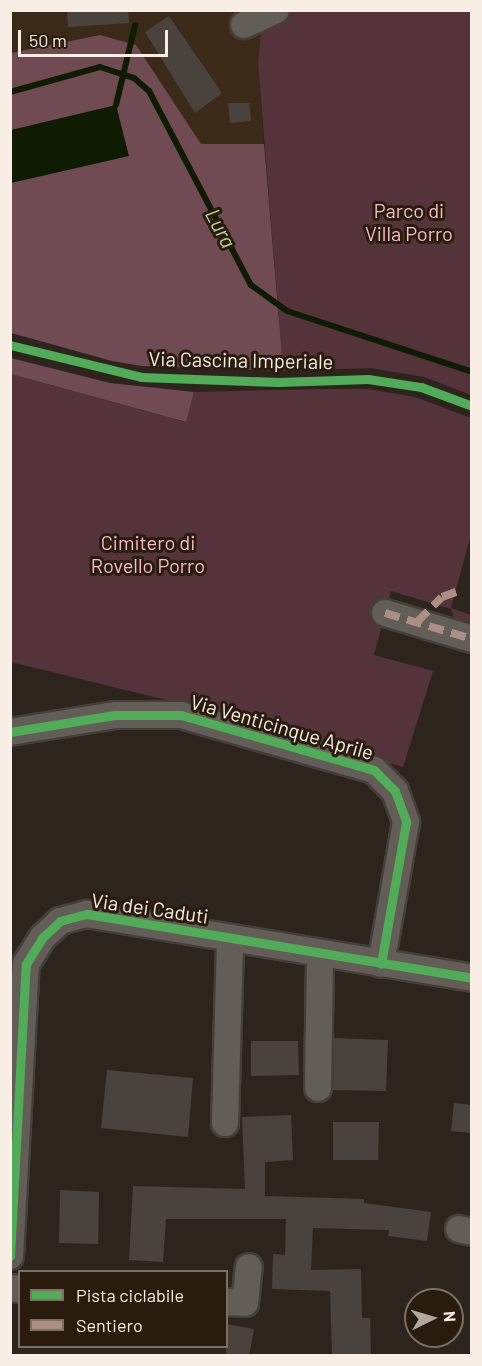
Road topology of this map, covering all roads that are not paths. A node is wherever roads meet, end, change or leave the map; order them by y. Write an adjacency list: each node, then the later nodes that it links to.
1 (276, 10): 2 (street)
2 (244, 26)
3 (385, 613): 4 (street)
4 (471, 639)
5 (10, 732): 8 (street, Via Venticinque Aprile)
6 (230, 939): 7 (street, Via dei Caduti); 11 (street); 12 (street, Via dei Caduti)
7 (320, 954): 8 (street, Via dei Caduti); 10 (street)
8 (381, 964): 9 (street, Via dei Caduti)
9 (471, 978)
10 (318, 1088)
11 (225, 1123)
12 (10, 1256)
13 (249, 1267): 14 (street)
14 (228, 1302)

